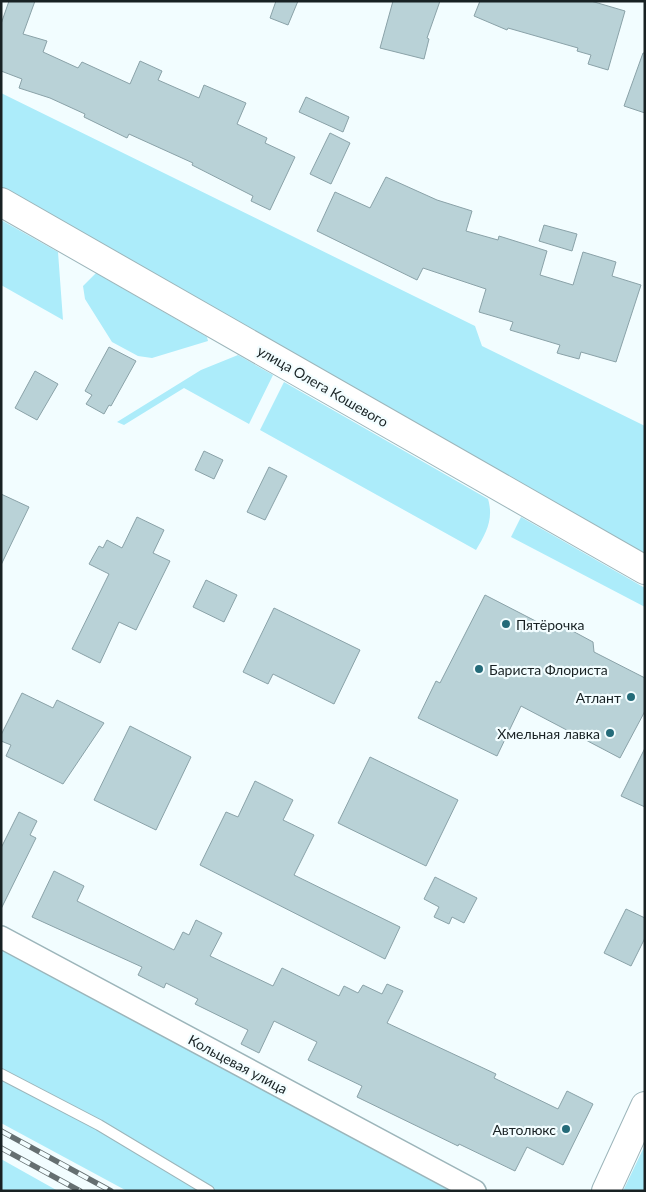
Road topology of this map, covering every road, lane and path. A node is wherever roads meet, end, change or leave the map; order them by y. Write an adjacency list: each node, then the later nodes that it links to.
1 (1, 202): 2 (street, улица Олега Кошевого)
2 (645, 570)
3 (1, 937): 7 (street, Кольцевая улица)
4 (1, 1074): 6 (lane)
5 (645, 1106): 8 (street)
6 (209, 1191)
7 (474, 1191)
8 (606, 1191)

